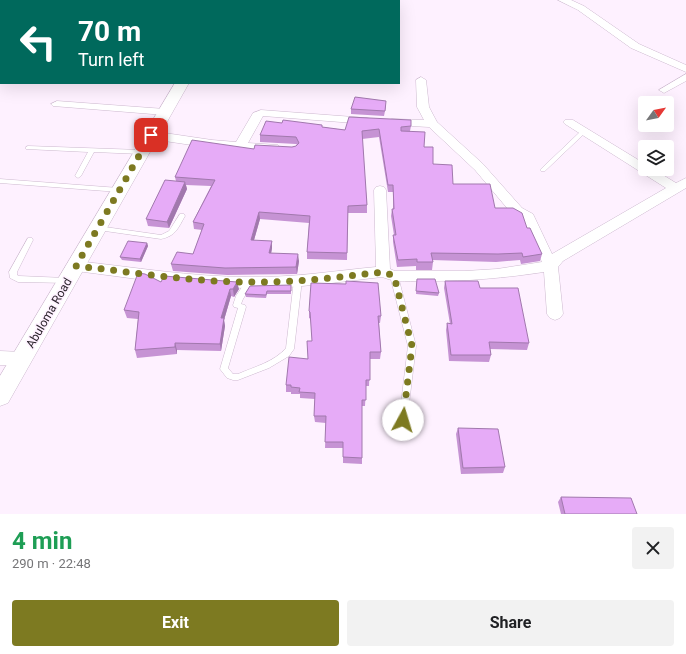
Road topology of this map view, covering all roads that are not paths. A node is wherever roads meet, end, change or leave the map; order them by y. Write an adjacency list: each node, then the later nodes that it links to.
1 (563, 0): 3 (street)
2 (589, 0): 3 (street)
3 (580, 8): 4 (street)
4 (686, 69)
5 (686, 77): 8 (street)
6 (421, 80): 12 (street)
7 (181, 84): 10 (street, Abuloma Road)
8 (664, 90)
9 (57, 104): 10 (street)
10 (165, 112): 14 (street, Abuloma Road)
11 (569, 122): 13 (street)
12 (432, 124): 15 (street); 29 (street)
13 (584, 131): 20 (lane); 23 (street)
14 (151, 135): 15 (street); 19 (street, Abuloma Road)
15 (240, 146): 17 (street)
16 (28, 148): 18 (lane)
17 (284, 149)
18 (92, 151): 19 (lane); 21 (lane)
19 (141, 152): 24 (street, Abuloma Road)
20 (543, 170)
21 (78, 176)
22 (0, 181): 24 (lane)
23 (680, 185): 29 (street)
24 (119, 190): 27 (street, Abuloma Road)
25 (380, 190): 31 (street)
26 (182, 216): 27 (lane)
27 (98, 228): 30 (street, Abuloma Road)
28 (30, 240): 30 (lane)
29 (551, 266): 31 (street); 34 (street)
30 (72, 273): 33 (street); 36 (street, Abuloma Road)
31 (389, 274): 32 (street); 38 (lane)
32 (298, 280): 33 (street); 33 (lane)
33 (249, 282)
34 (555, 314)
35 (0, 358): 36 (street)
36 (22, 359): 37 (street, Abuloma Road)
37 (0, 396)
38 (403, 420)

